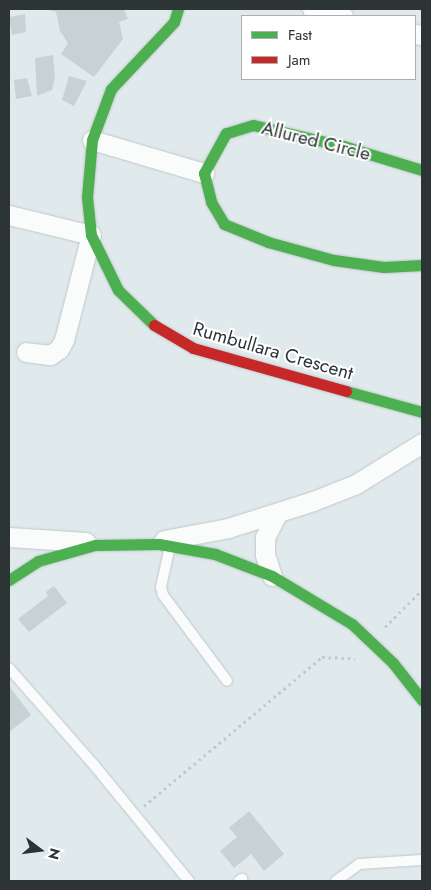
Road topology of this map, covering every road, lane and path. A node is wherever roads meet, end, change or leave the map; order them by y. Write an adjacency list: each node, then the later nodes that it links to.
1 (178, 9): 4 (street, Rumbullara Crescent)
2 (312, 9): 3 (street)
3 (339, 15)
4 (92, 140): 6 (street); 8 (street, Rumbullara Crescent)
5 (422, 170): 6 (street, Allured Circle)
6 (204, 173): 9 (street)
7 (9, 215): 8 (street)
8 (91, 235): 10 (street); 11 (street, Rumbullara Crescent)
9 (422, 265)
10 (26, 352)
11 (422, 412)
12 (422, 444): 13 (street)
13 (277, 514): 15 (street); 17 (street)
14 (9, 537): 15 (street)
15 (126, 542): 16 (street); 18 (street)
16 (171, 545): 17 (street); 22 (lane)
17 (272, 576): 20 (street)
18 (9, 580)
19 (422, 590): 20 (path)
20 (371, 641): 23 (street); 24 (path)
21 (9, 668): 24 (lane)
22 (227, 682)
23 (422, 699)
24 (134, 814): 26 (lane)
25 (422, 860): 27 (lane)
26 (189, 881)
27 (336, 881)

